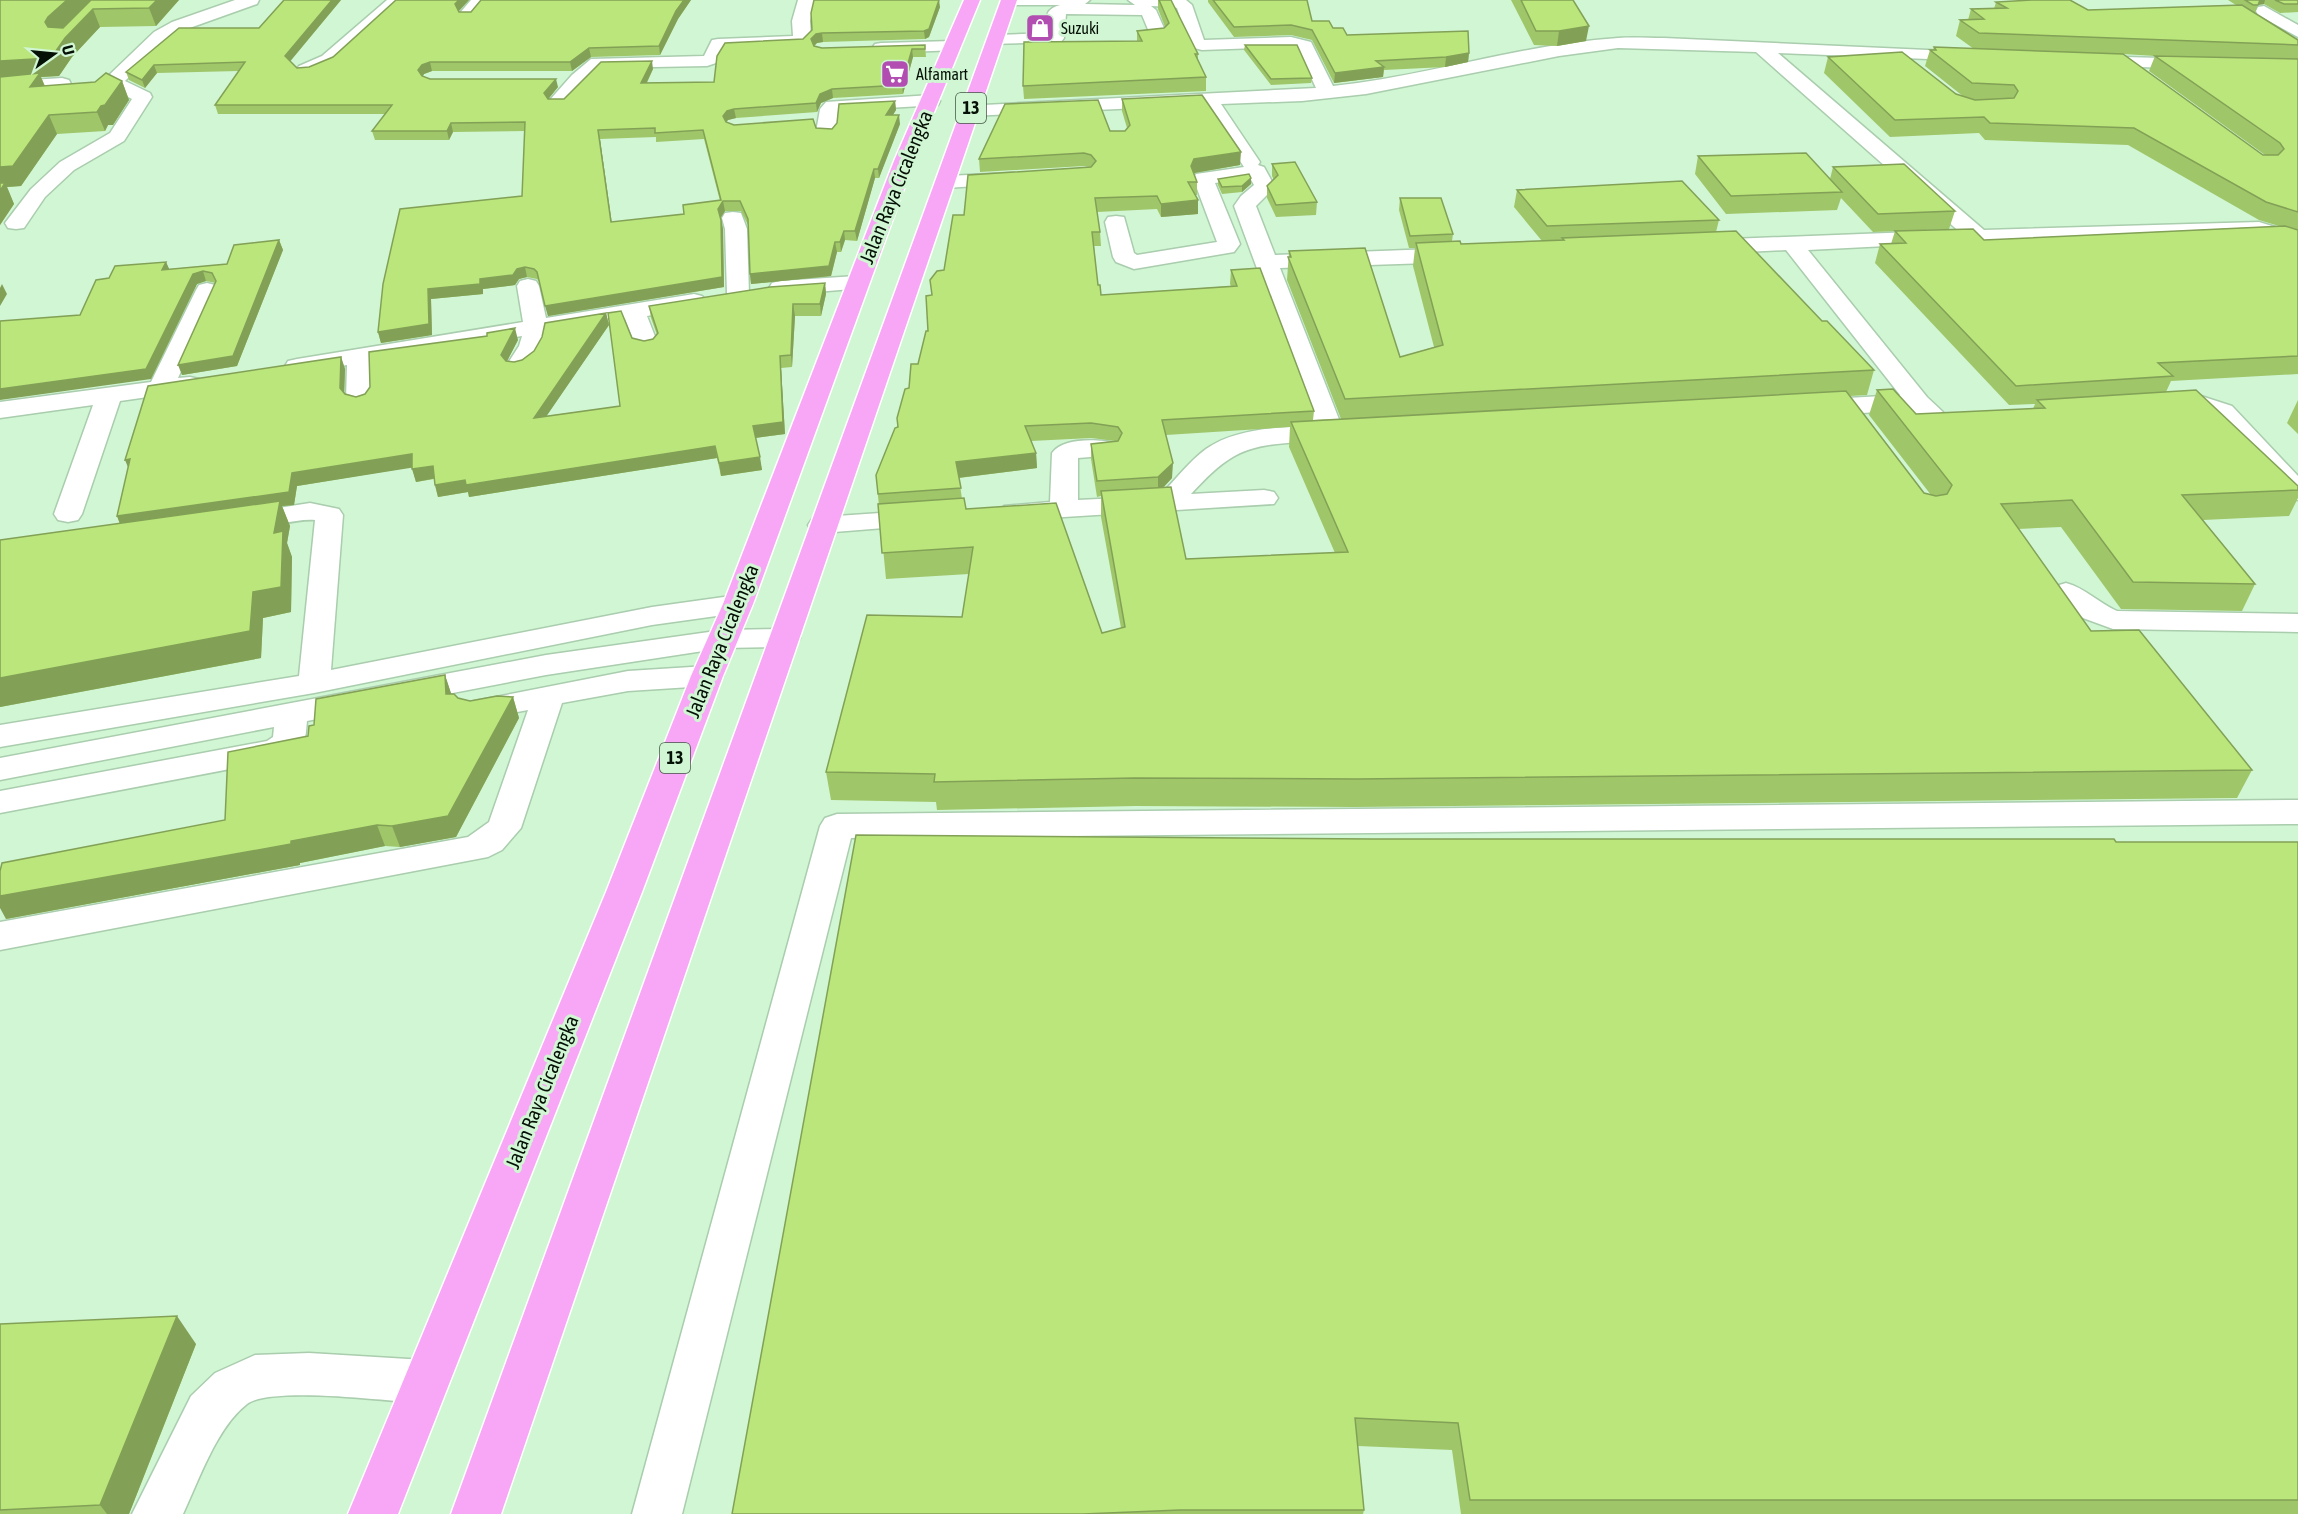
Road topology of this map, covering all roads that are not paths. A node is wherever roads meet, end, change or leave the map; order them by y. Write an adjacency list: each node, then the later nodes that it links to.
1 (251, 0): 40 (street)
2 (397, 0): 22 (street)
3 (480, 0): 10 (street)
4 (806, 0): 25 (street)
5 (972, 0): 14 (highway, Jalan Raya Cicalengka / 13)
6 (1009, 0): 7 (street); 13 (highway, Jalan Raya Cicalengka / 13)
7 (1114, 0)
8 (1136, 0): 29 (street)
9 (2264, 11): 11 (street)
10 (467, 14)
11 (2298, 32)
12 (1158, 35): 13 (street)
13 (996, 40): 34 (highway, Jalan Raya Cicalengka / 13)
14 (952, 46): 16 (street); 31 (highway, Jalan Raya Cicalengka / 13)
15 (1760, 47): 17 (street); 29 (street); 45 (street)
16 (869, 48)
17 (1894, 53): 18 (street); 23 (street)
18 (1986, 57)
19 (2078, 61): 20 (street)
20 (2121, 62): 21 (street); 26 (street)
21 (2211, 65)
22 (305, 70)
23 (1919, 73)
24 (555, 79): 25 (street)
25 (578, 79): 32 (street)
26 (2150, 83)
27 (62, 84): 28 (street)
28 (0, 88)
29 (1327, 92): 30 (street)
30 (1208, 99): 33 (street); 37 (street)
31 (932, 100): 35 (street); 38 (highway, Jalan Raya Cicalengka / 13)
32 (557, 102)
33 (1108, 105): 34 (street); 36 (street)
34 (971, 110): 38 (highway, Jalan Raya Cicalengka / 13)
35 (805, 121)
36 (1115, 126)
37 (1250, 162)
38 (932, 166): 39 (street); 51 (highway, Jalan Raya Cicalengka / 13); 80 (highway, Jalan Raya Cicalengka / 13)
39 (1029, 178)
40 (38, 193): 41 (street); 44 (street)
41 (9, 195)
42 (733, 218): 54 (street)
43 (1116, 222): 50 (street)
44 (16, 223)
45 (1979, 237): 46 (street); 47 (street)
46 (2298, 241)
47 (1792, 244): 48 (street); 65 (street)
48 (1685, 248)
49 (1481, 255): 50 (street)
50 (1266, 262): 75 (street)
51 (856, 283): 54 (street); 83 (highway, Jalan Raya Cicalengka / 13)
52 (528, 286): 56 (street)
53 (207, 290): 62 (street)
54 (738, 294): 55 (street)
55 (634, 311): 56 (street); 57 (street)
56 (535, 327): 58 (street); 59 (street)
57 (645, 344)
58 (359, 356): 60 (street); 64 (street)
59 (518, 366)
60 (277, 370)
61 (218, 379): 62 (street)
62 (161, 388): 63 (street)
63 (109, 395): 68 (street); 77 (street)
64 (359, 399)
65 (1918, 402): 66 (street); 70 (street)
66 (1846, 406): 69 (street); 71 (street)
67 (2145, 408): 73 (street)
68 (0, 410)
69 (1787, 410)
70 (1956, 419)
71 (1867, 433)
72 (1107, 449): 76 (street)
73 (2298, 492)
74 (1264, 498): 75 (street)
75 (1167, 502): 76 (street)
76 (1064, 509): 78 (street)
77 (68, 514)
78 (988, 514)
79 (944, 517): 80 (street)
80 (822, 525): 85 (highway, Jalan Raya Cicalengka / 13)
81 (211, 526): 88 (street)
82 (2066, 592): 84 (street)
83 (738, 604): 86 (highway, Jalan Raya Cicalengka / 13); 88 (street)
84 (2298, 623)
85 (785, 638): 86 (street); 100 (highway, Jalan Raya Cicalengka / 13)
86 (723, 639): 87 (highway, Jalan Raya Cicalengka / 13); 91 (street)
87 (707, 676): 89 (street); 97 (highway, Jalan Raya Cicalengka / 13)
88 (314, 683): 92 (street)
89 (549, 696): 90 (street); 96 (street)
90 (476, 710)
91 (291, 713): 93 (street); 94 (street)
92 (0, 736)
93 (0, 769)
94 (0, 802)
95 (2298, 812): 101 (street)
96 (0, 936)
97 (425, 1382): 98 (street); 99 (highway, Jalan Raya Cicalengka / 13)
98 (157, 1514)
99 (373, 1514)
100 (476, 1514)
101 (657, 1514)

